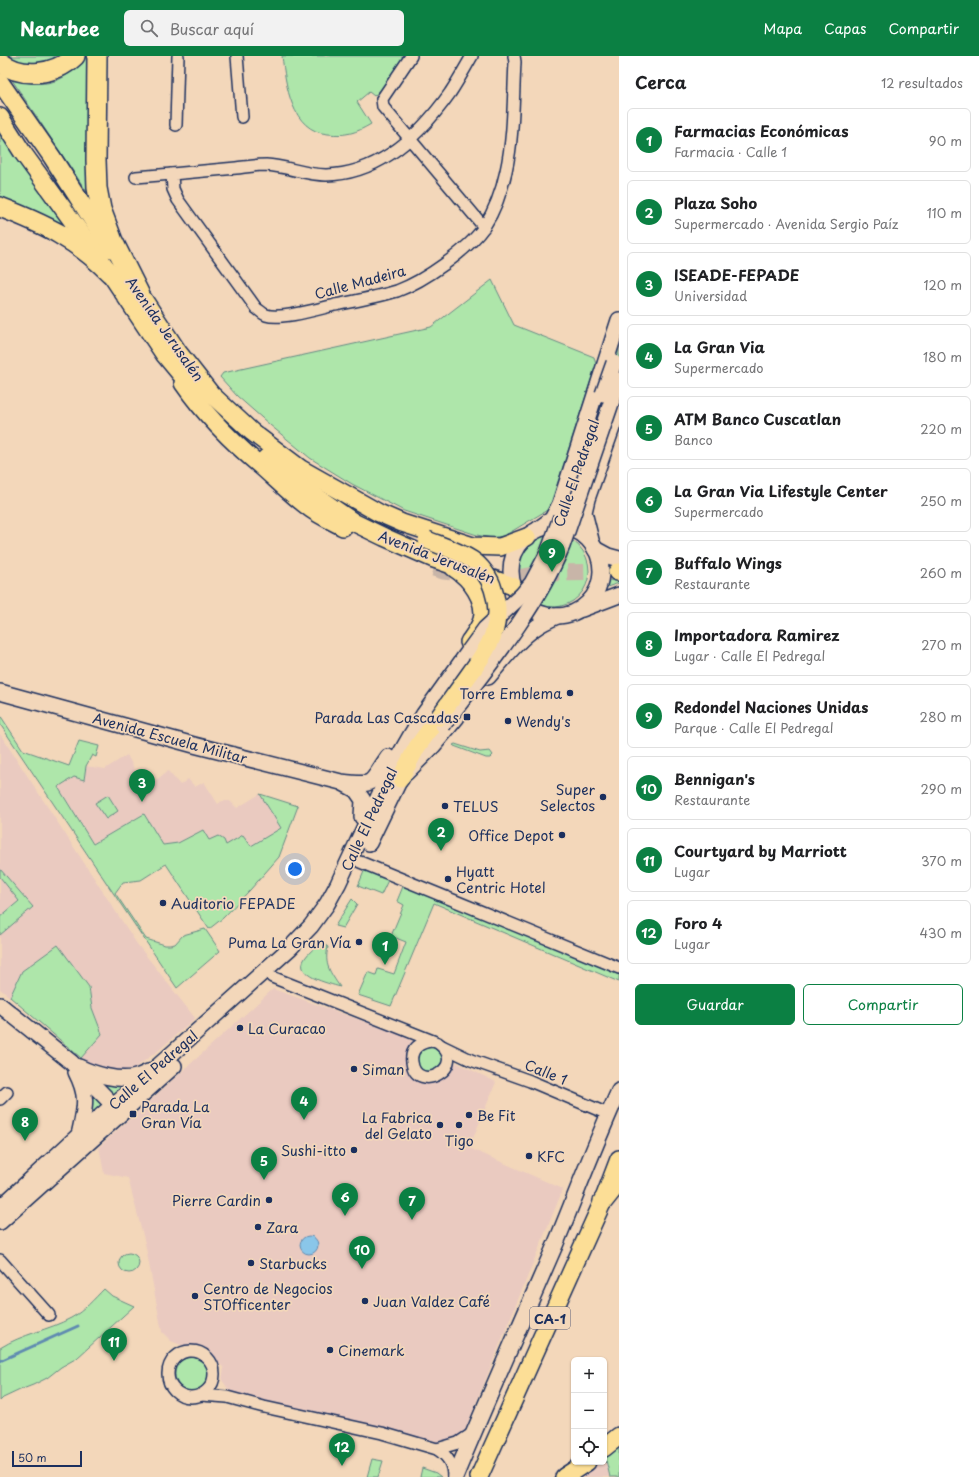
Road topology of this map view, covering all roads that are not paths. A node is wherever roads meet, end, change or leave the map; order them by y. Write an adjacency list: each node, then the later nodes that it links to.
1 (75, 56): 8 (highway)
2 (97, 56): 19 (highway)
3 (178, 56): 12 (street)
4 (237, 56): 11 (street)
5 (411, 56): 13 (street)
6 (472, 56): 13 (street)
7 (514, 56): 17 (street, Calle Madeira)
8 (0, 62)
9 (0, 82): 19 (main road, Avenida Jerusalén)
10 (0, 117): 18 (main road, Avenida Jerusalén)
11 (242, 117)
12 (176, 125)
13 (410, 140): 14 (street); 17 (street)
14 (172, 174): 15 (street); 17 (street, Calle Madeira)
15 (136, 177)
16 (0, 207): 18 (highway)
17 (484, 227)
18 (110, 273): 27 (main road, Avenida Jerusalén)
19 (139, 293): 24 (main road, Avenida Jerusalén)
20 (619, 320): 25 (main road)
21 (619, 347): 41 (main road, Calle El Pedregal, bridge)
22 (619, 380): 35 (main road, Calle El Pedregal, bridge)
23 (619, 408): 26 (main road)
24 (301, 470): 25 (main road, Avenida Jerusalén); 35 (main road, bridge)
25 (530, 535): 26 (main road); 29 (main road)
26 (593, 546): 28 (main road); 31 (main road)
27 (434, 564): 29 (main road, Avenida Jerusalén); 33 (main road)
28 (618, 567)
29 (516, 591): 32 (main road); 33 (main road)
30 (619, 595): 31 (main road)
31 (574, 612): 32 (main road)
32 (557, 616): 37 (main road, Calle El Pedregal)
33 (465, 648): 36 (main road)
34 (0, 692): 38 (main road, Avenida Escuela Militar)
35 (441, 721): 37 (main road)
36 (390, 754): 38 (main road, Avenida Escuela Militar); 39 (main road)
37 (400, 779): 40 (main road, Calle El Pedregal)
38 (341, 782): 39 (main road, Avenida Escuela Militar)
39 (362, 817): 41 (main road)
40 (360, 862): 42 (street); 43 (main road, Calle El Pedregal)
41 (342, 876): 50 (main road, Calle El Pedregal)
42 (619, 968)
43 (272, 977): 45 (street, Calle 1); 53 (main road, Calle El Pedregal)
44 (0, 1005): 49 (main road)
45 (400, 1028): 46 (street, Calle 1); 47 (street)
46 (437, 1044): 47 (street); 48 (street, Calle 1); 51 (street)
47 (413, 1052): 51 (street)
48 (471, 1060): 51 (street); 54 (street, Calle 1)
49 (71, 1062): 50 (main road); 53 (main road); 55 (main road)
50 (156, 1068): 53 (main road, Calle El Pedregal)
51 (446, 1068)
52 (619, 1091): 54 (main road)
53 (117, 1109): 55 (main road, Calle El Pedregal); 60 (main road, Calle El Pedregal)
54 (608, 1114): 66 (main road)
55 (79, 1134): 59 (main road, Calle El Pedregal)
56 (619, 1159): 58 (main road, CA-1)
57 (619, 1181): 58 (highway)
58 (603, 1201): 72 (main road, CA-1)
59 (0, 1208)
60 (0, 1222)
61 (0, 1260): 62 (street)
62 (49, 1315)
63 (214, 1375): 64 (street); 64 (street); 65 (street)
64 (201, 1395): 65 (street)
65 (227, 1397): 69 (street)
66 (474, 1431): 69 (street); 73 (main road)
67 (619, 1436): 68 (main road)
68 (607, 1446)
69 (437, 1449): 73 (street)
70 (582, 1465): 74 (main road)
71 (584, 1465): 75 (main road)
72 (481, 1474)
73 (454, 1477)
74 (564, 1477)
75 (571, 1477)

